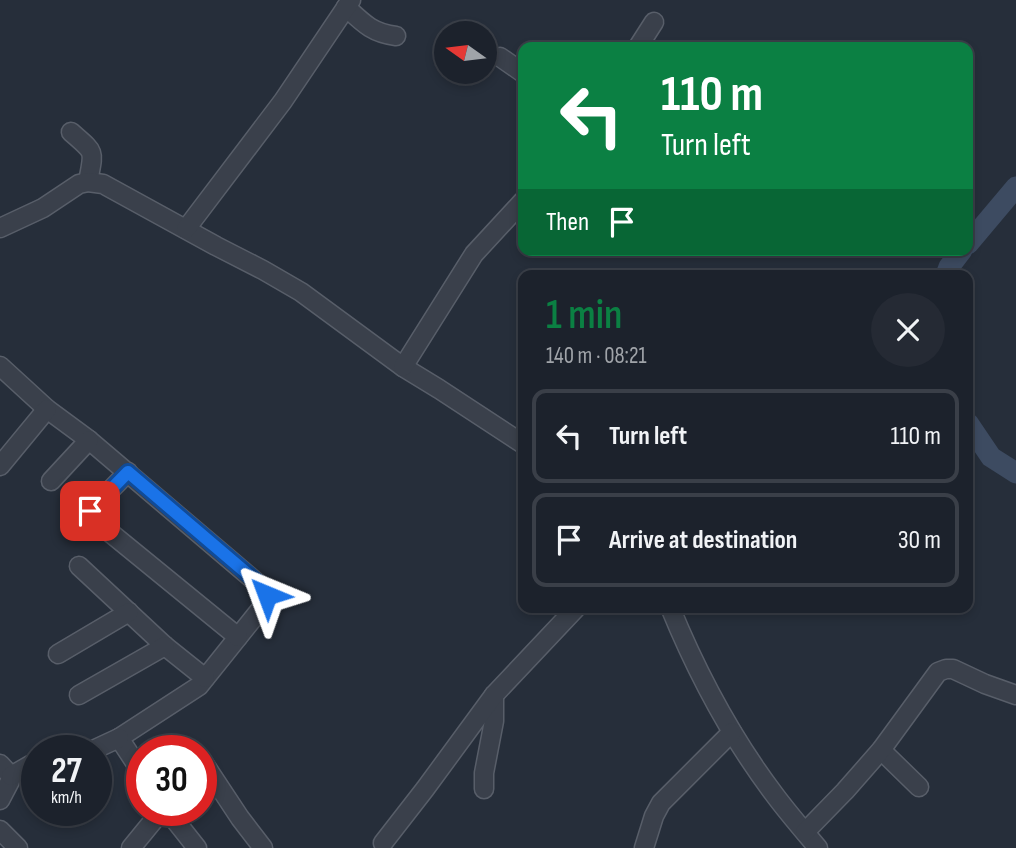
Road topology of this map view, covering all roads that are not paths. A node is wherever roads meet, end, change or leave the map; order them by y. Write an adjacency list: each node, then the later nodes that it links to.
1 (349, 4): 3 (street); 11 (street)
2 (654, 22): 4 (street)
3 (396, 36)
4 (641, 42)
5 (500, 57): 6 (street)
6 (518, 70)
7 (71, 132): 8 (street)
8 (88, 182): 10 (street); 11 (street)
9 (518, 206): 13 (street)
10 (0, 228)
11 (186, 229): 13 (street)
12 (0, 366): 14 (street)
13 (403, 367): 16 (street)
14 (47, 409): 15 (street); 17 (street)
15 (89, 440): 19 (street); 20 (street)
16 (518, 441)
17 (7, 444): 18 (street)
18 (0, 466)
19 (128, 472): 25 (street); 25 (street)
20 (51, 481)
21 (79, 566): 22 (street)
22 (129, 612): 26 (street); 27 (street)
23 (571, 613): 30 (street)
24 (673, 613): 32 (street)
25 (238, 637): 28 (street)
26 (165, 646): 28 (street); 29 (street)
27 (58, 654)
28 (205, 678): 33 (street)
29 (79, 695)
30 (494, 695): 40 (street); 46 (street)
31 (1016, 695): 36 (street)
32 (732, 732): 45 (street); 51 (street)
33 (119, 738): 34 (street); 35 (street)
34 (112, 741)
35 (126, 748)
36 (881, 750): 39 (street); 45 (street)
37 (6, 770): 41 (street)
38 (217, 783): 50 (street)
39 (919, 786)
40 (484, 789)
41 (0, 800)
42 (150, 826): 48 (street)
43 (178, 826): 49 (street)
44 (0, 830): 47 (street)
45 (805, 832): 52 (street)
46 (383, 843)
47 (18, 848)
48 (131, 848)
49 (197, 848)
50 (263, 848)
51 (644, 848)
52 (818, 848)

